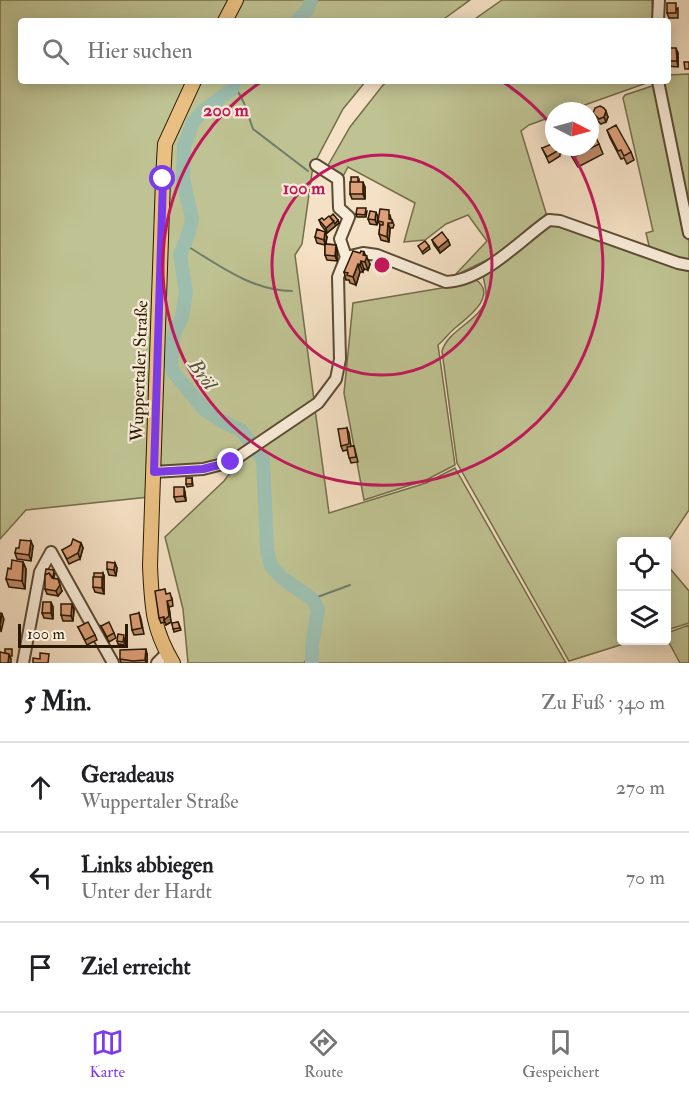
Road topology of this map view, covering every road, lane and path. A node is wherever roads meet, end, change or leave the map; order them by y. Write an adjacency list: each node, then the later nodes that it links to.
1 (236, 0): 3 (main road)
2 (658, 0): 4 (street)
3 (227, 18)
4 (658, 18)
5 (193, 84): 11 (main road, Wuppertaler Straße)
6 (659, 84): 8 (street)
7 (316, 165): 9 (street)
8 (689, 233)
9 (346, 257): 10 (street); 11 (street)
10 (689, 265)
11 (154, 472): 12 (main road, Wuppertaler Straße)
12 (166, 660)
13 (24, 663): 14 (street)
14 (113, 663)

